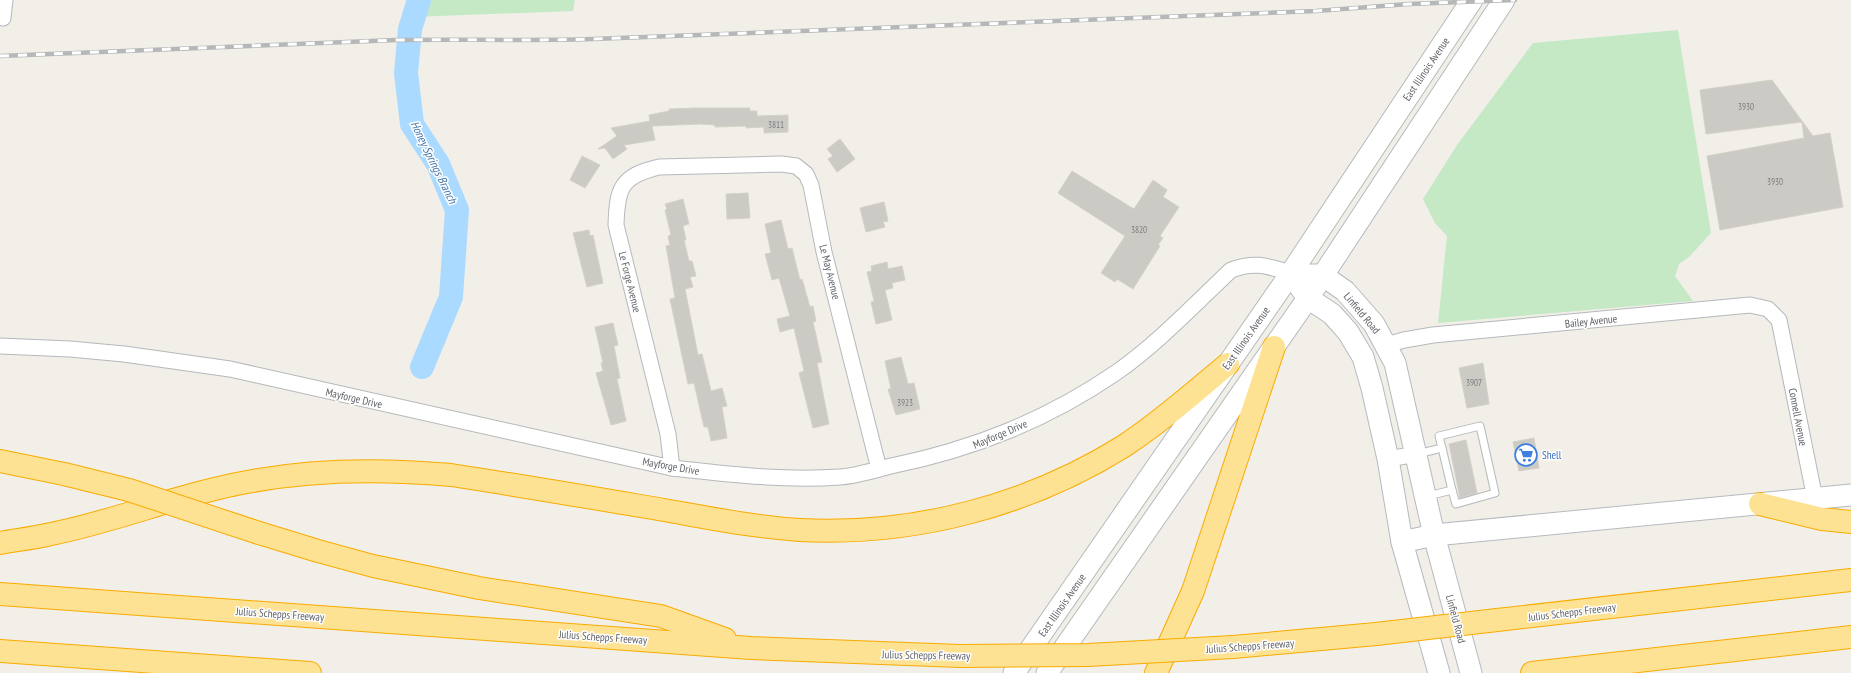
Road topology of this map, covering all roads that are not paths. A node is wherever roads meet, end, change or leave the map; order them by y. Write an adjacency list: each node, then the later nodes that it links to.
1 (5, 0): 4 (street)
2 (1472, 0): 6 (main road, East Illinois Avenue)
3 (1504, 0): 7 (main road)
4 (3, 18)
5 (708, 166): 18 (street, Le Forge Avenue); 19 (street, Le May Avenue)
6 (1291, 273): 7 (main road); 8 (main road, Linfield Road); 13 (main road, East Illinois Avenue); 19 (street, Mayforge Drive)
7 (1322, 275): 8 (main road); 10 (main road, Linfield Road)
8 (1308, 298): 12 (main road); 16 (main road, Linfield Road)
9 (1782, 334): 10 (street, Bailey Avenue); 23 (street, Connell Avenue)
10 (1386, 345): 15 (main road, Linfield Road)
11 (0, 346): 18 (street, Mayforge Drive)
12 (1274, 346): 36 (main road); 37 (highway)
13 (1228, 364): 28 (highway); 35 (main road, East Illinois Avenue)
14 (1442, 448): 15 (lane); 20 (lane); 20 (lane)
15 (1417, 454): 16 (street); 22 (main road, Linfield Road)
16 (1388, 459): 27 (main road, Linfield Road)
17 (0, 461): 32 (highway, bridge)
18 (672, 468): 19 (street, Mayforge Drive)
19 (879, 469)
20 (1452, 490): 22 (lane)
21 (1851, 495): 23 (main road)
22 (1426, 496): 26 (main road, Linfield Road)
23 (1815, 500): 24 (main road)
24 (1760, 504): 25 (highway); 26 (main road)
25 (1851, 522)
26 (1434, 535): 27 (main road); 39 (main road, Linfield Road)
27 (1402, 542): 38 (main road, Linfield Road)
28 (0, 543)
29 (1851, 580): 32 (highway, Julius Schepps Freeway, bridge)
30 (0, 594): 32 (highway, Julius Schepps Freeway)
31 (1851, 637): 40 (highway)
32 (751, 648)
33 (0, 651): 34 (highway)
34 (310, 673)
35 (1014, 673)
36 (1047, 673)
37 (1156, 673)
38 (1439, 673)
39 (1471, 673)
40 (1532, 673)

